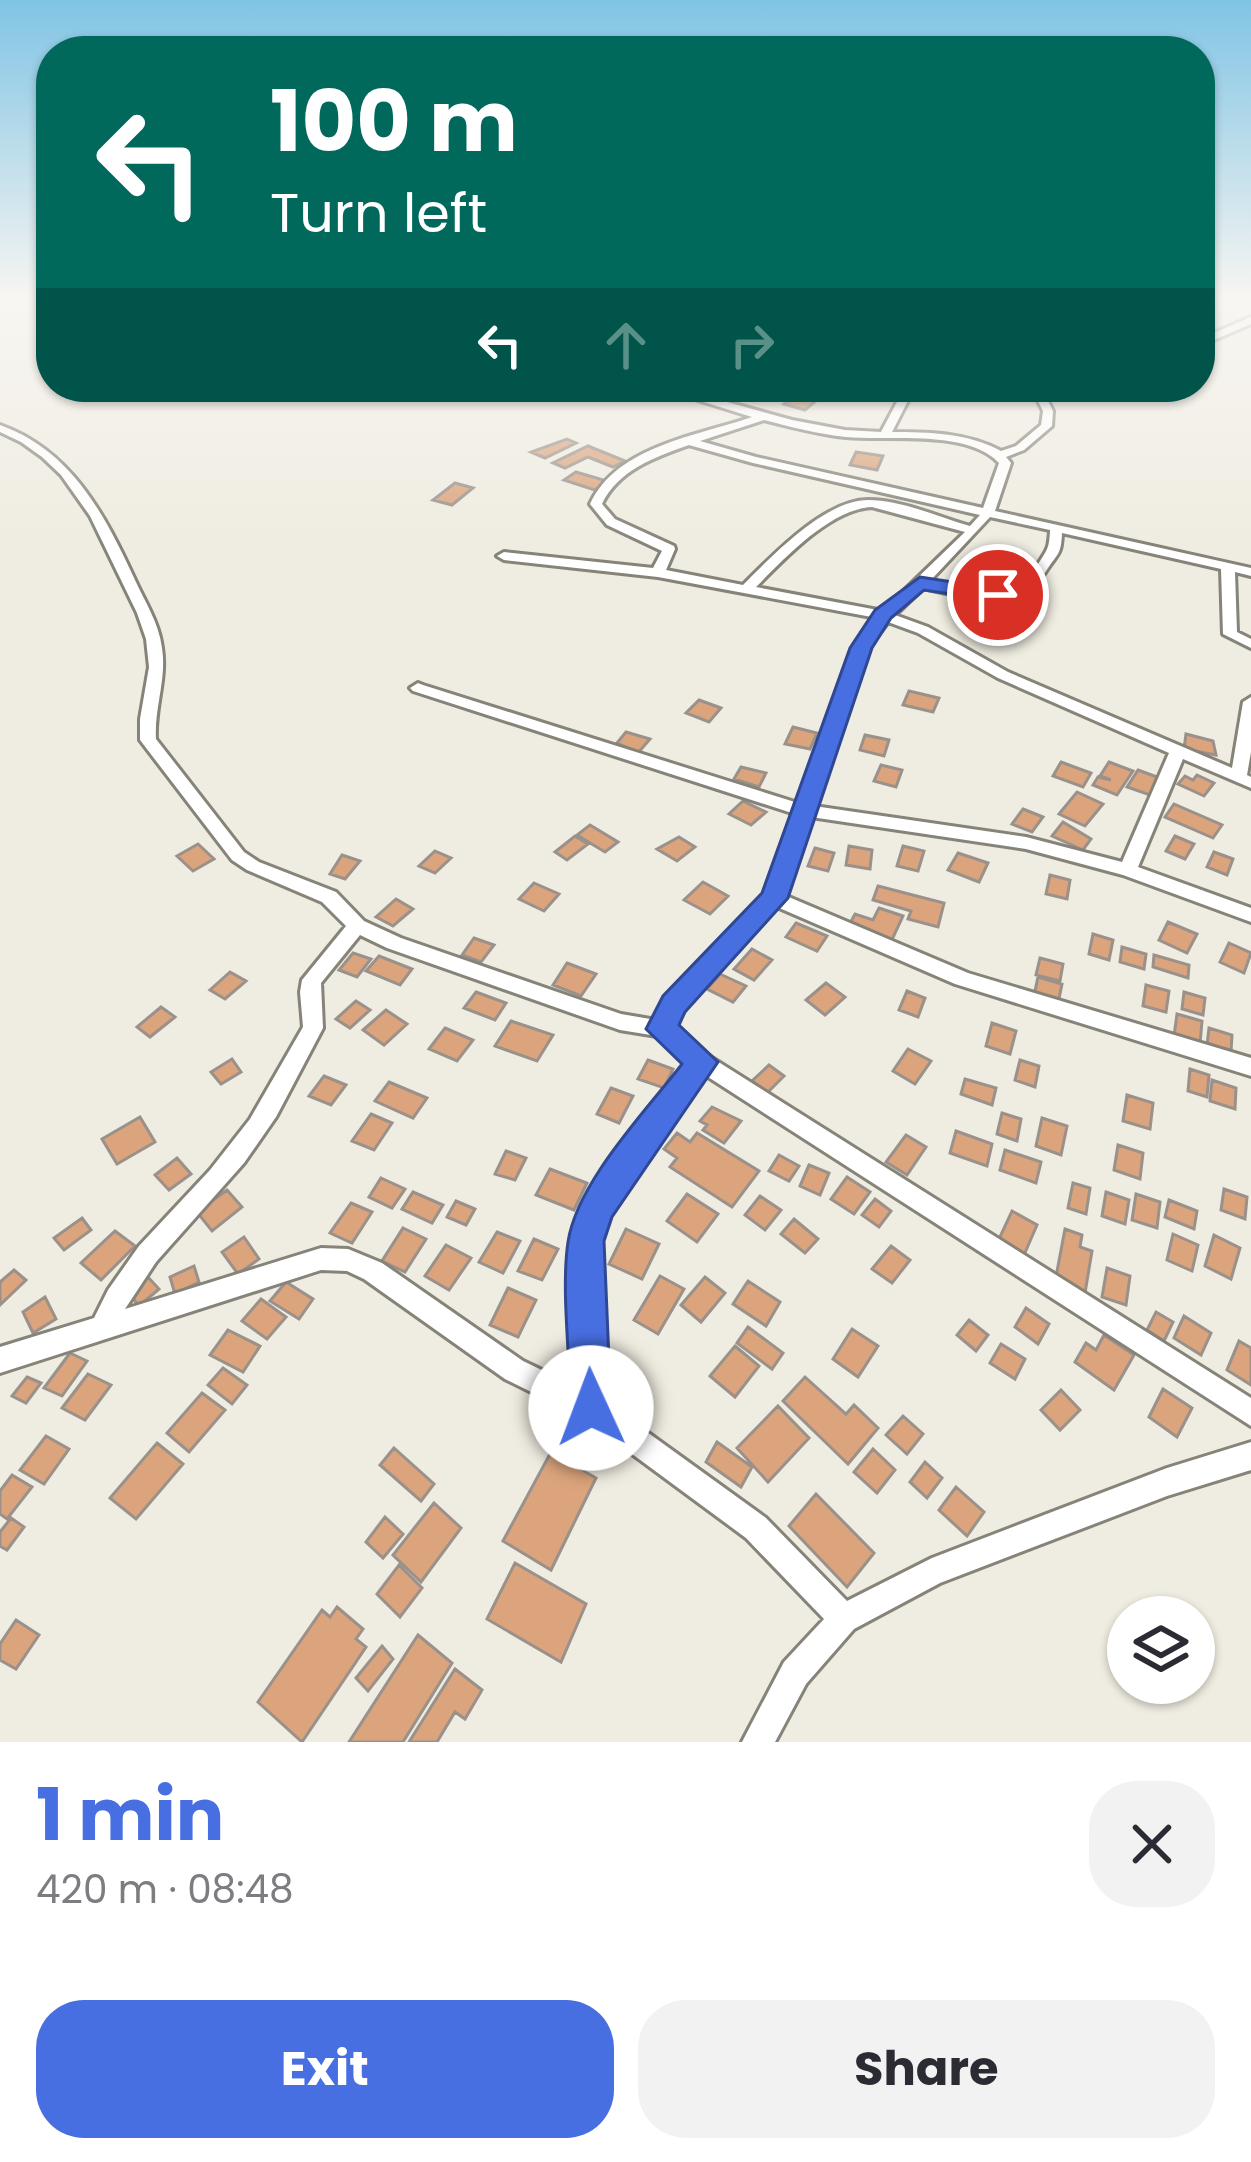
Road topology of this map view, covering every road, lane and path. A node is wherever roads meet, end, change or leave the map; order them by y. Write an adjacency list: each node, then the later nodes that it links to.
1 (714, 402): 4 (street)
2 (902, 402): 6 (street)
3 (1043, 402): 8 (street)
4 (764, 416): 6 (street); 7 (street)
5 (0, 428): 28 (street)
6 (885, 435): 8 (street)
7 (692, 442): 9 (street); 15 (street)
8 (1002, 455): 9 (street)
9 (988, 512): 10 (street); 11 (street)
10 (1056, 527): 13 (street); 16 (street)
11 (972, 530): 16 (street); 17 (street)
12 (504, 556): 15 (street)
13 (1228, 566): 14 (street); 19 (street)
14 (1251, 572)
15 (658, 573): 17 (street)
16 (920, 583): 18 (street)
17 (747, 588): 18 (street)
18 (882, 614): 22 (street); 24 (street)
19 (1251, 644)
20 (418, 688): 24 (street)
21 (1251, 702): 23 (street)
22 (1178, 751): 23 (street); 25 (street)
23 (1245, 779)
24 (801, 810): 25 (street); 26 (street)
25 (1128, 870): 27 (street)
26 (774, 898): 29 (street); 31 (street)
27 (1251, 915)
28 (357, 926): 29 (street); 32 (street)
29 (662, 1029): 30 (street)
30 (702, 1062): 34 (street); 35 (street)
31 (1251, 1067)
32 (104, 1324): 33 (street); 34 (street)
33 (0, 1360)
34 (591, 1408): 37 (street)
35 (1251, 1413)
36 (1251, 1456): 37 (street)
37 (844, 1619): 38 (street)
38 (758, 1742)

